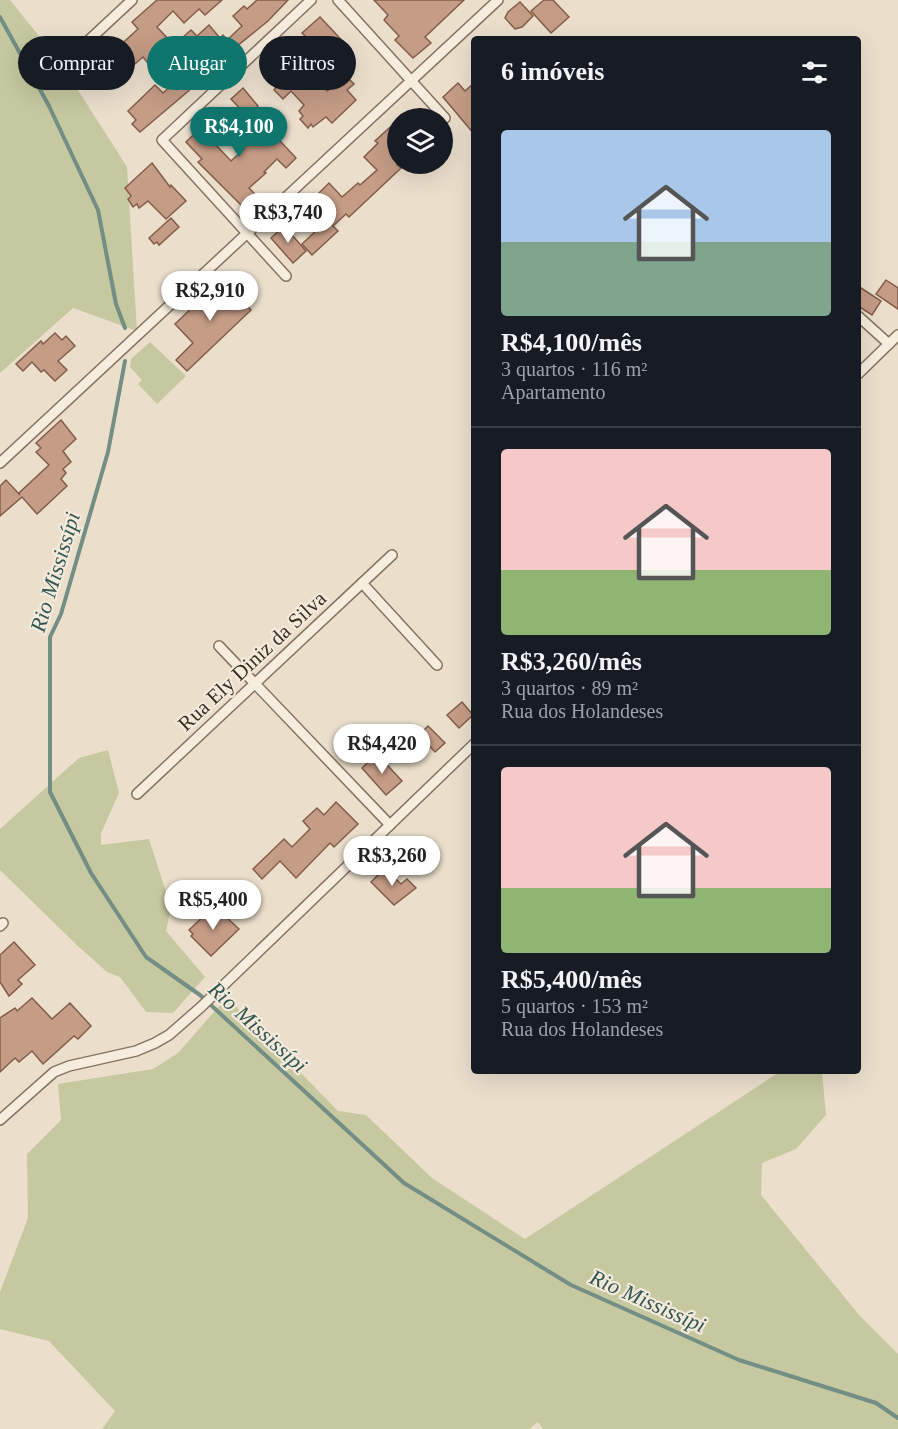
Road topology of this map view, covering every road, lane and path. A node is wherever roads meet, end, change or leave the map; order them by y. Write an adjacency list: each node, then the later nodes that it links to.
1 (132, 0): 5 (street)
2 (311, 0): 8 (street)
3 (338, 0): 6 (street)
4 (498, 0): 6 (street)
5 (93, 36)
6 (411, 80): 7 (street); 8 (street)
7 (436, 108)
8 (248, 232): 9 (street); 14 (street)
9 (286, 276)
10 (861, 319): 12 (street)
11 (898, 335): 12 (street)
12 (889, 344): 13 (street)
13 (861, 371)
14 (0, 462)
15 (392, 555): 16 (street, Rua Ely Diniz da Silva)
16 (362, 583): 18 (street); 19 (street, Rua Ely Diniz da Silva)
17 (219, 646): 19 (street)
18 (437, 665)
19 (255, 684): 21 (street, Rua Ely Diniz da Silva); 22 (street)
20 (471, 747): 22 (street)
21 (137, 794)
22 (390, 825): 23 (street)
23 (0, 1120)

